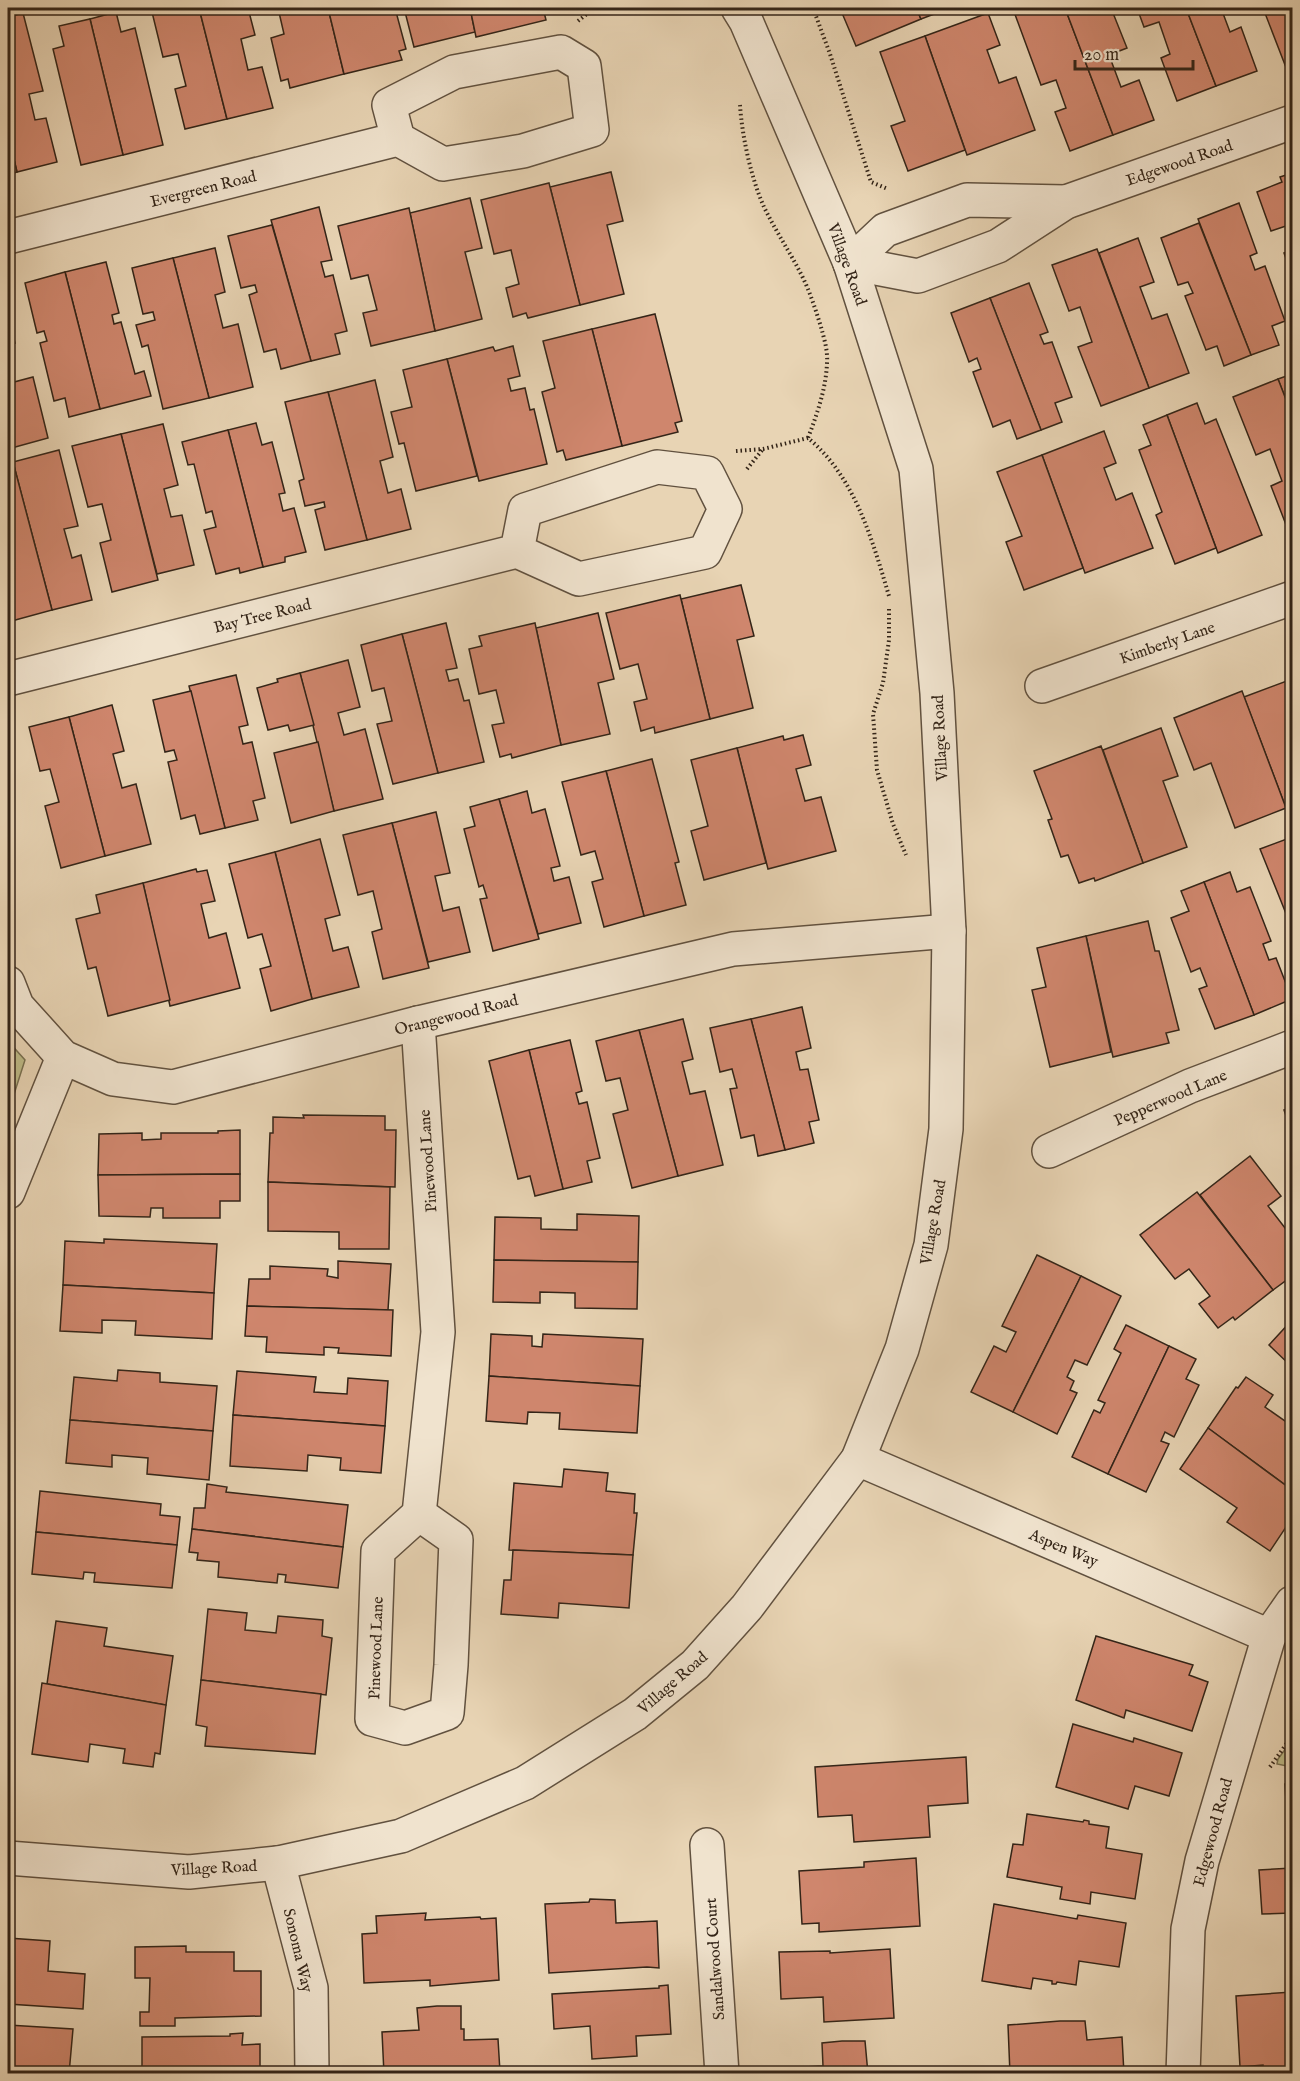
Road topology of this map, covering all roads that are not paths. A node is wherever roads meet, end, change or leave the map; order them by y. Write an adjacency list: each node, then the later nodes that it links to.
1 (738, 8): 6 (street, Village Road)
2 (1293, 122): 4 (street, Edgewood Road)
3 (398, 139): 3 (street); 5 (street, Evergreen Road)
4 (1066, 202): 6 (street, Edgewood Road); 6 (street, Edgewood Road)
5 (8, 237)
6 (850, 263): 11 (street, Village Road)
7 (518, 551): 7 (street); 9 (street, Bay Tree Road)
8 (1293, 598): 10 (street, Kimberly Lane)
9 (8, 679)
10 (1042, 686)
11 (949, 931): 13 (street, Orangewood Road); 18 (street, Village Road)
12 (8, 983): 15 (street, Orangewood Road)
13 (418, 1023): 15 (street, Orangewood Road); 19 (street, Pinewood Lane)
14 (1293, 1047): 16 (street, Pepperwood Lane)
15 (63, 1057): 17 (street)
16 (1049, 1151)
17 (8, 1192)
18 (858, 1459): 21 (street, Aspen Way); 24 (street, Village Road)
19 (419, 1514): 19 (street, Pinewood Lane)
20 (1293, 1603): 21 (street, Edgewood Road)
21 (1269, 1636): 27 (street, Edgewood Road)
22 (707, 1845): 26 (street, Sandalwood Court)
23 (8, 1858): 24 (street, Village Road)
24 (278, 1863): 25 (street, Sonoma Way)
25 (312, 2073)
26 (722, 2073)
27 (1183, 2073)

